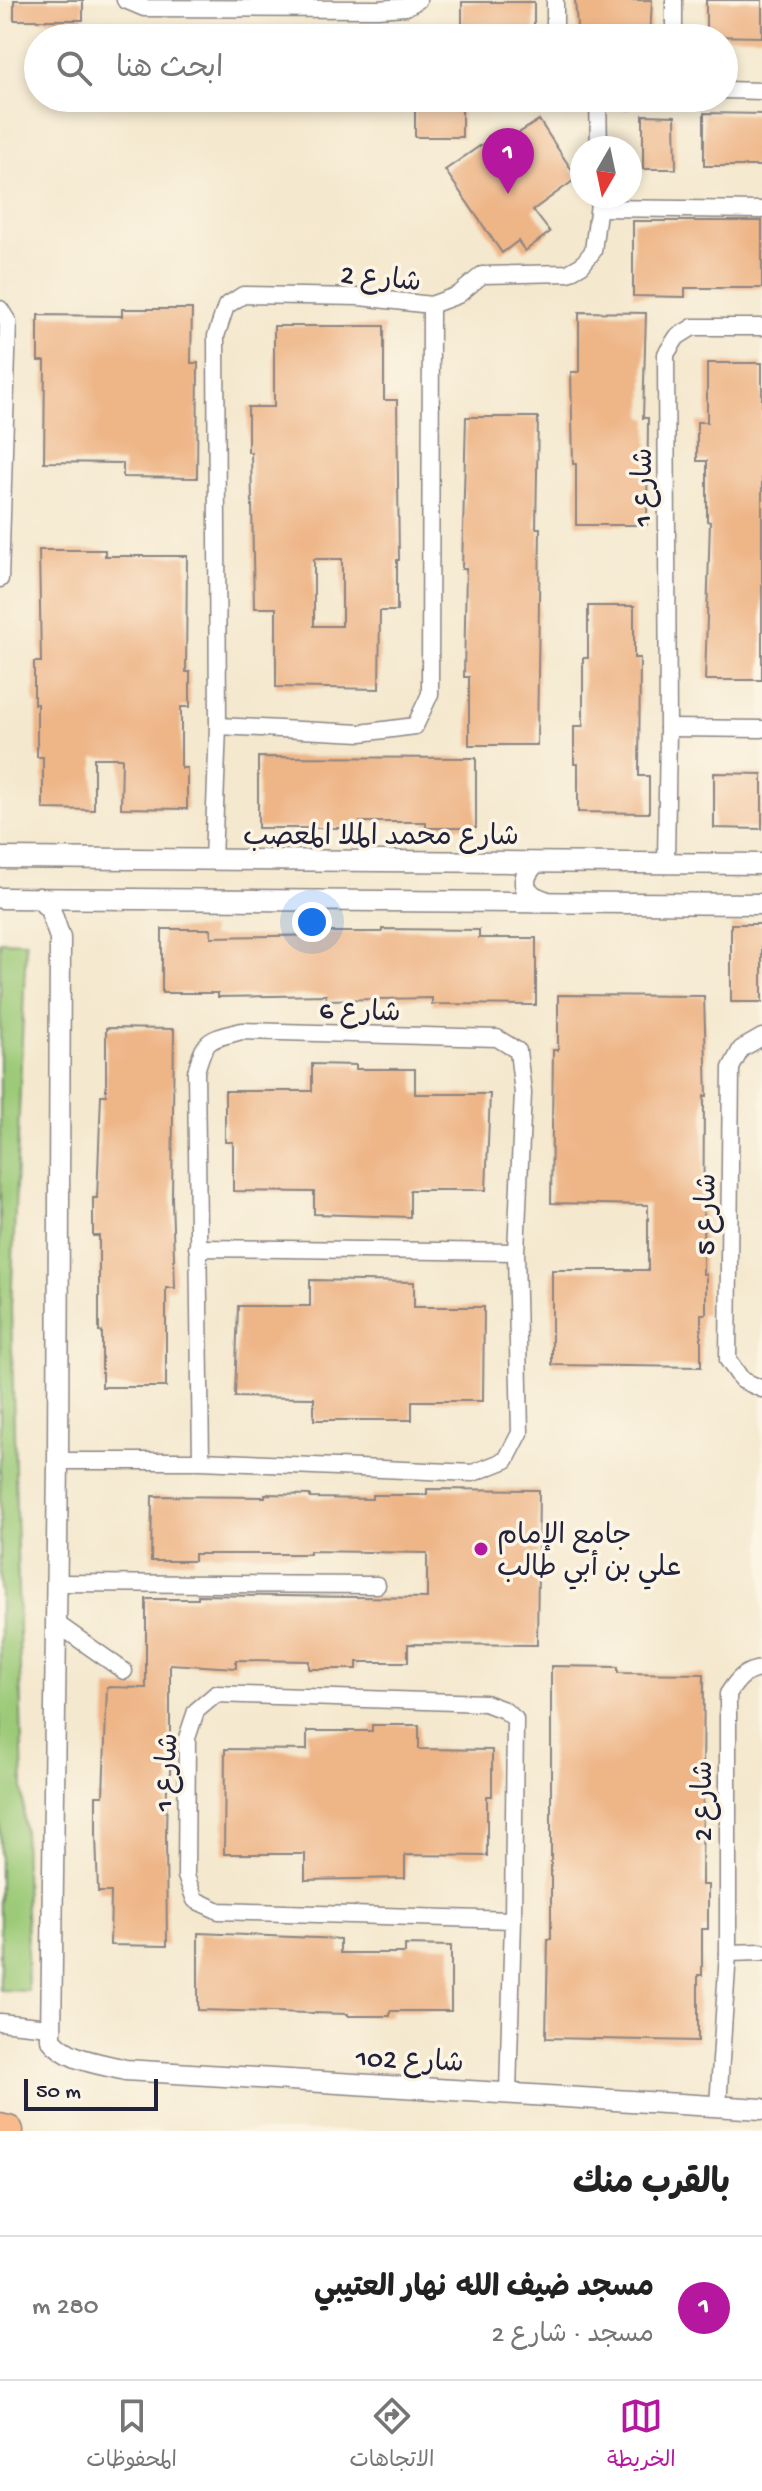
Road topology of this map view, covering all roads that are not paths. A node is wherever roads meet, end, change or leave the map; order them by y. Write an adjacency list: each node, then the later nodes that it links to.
1 (125, 0): 2 (street)
2 (418, 0)
3 (555, 0): 5 (street)
4 (674, 0): 6 (street)
5 (555, 24)
6 (674, 24)
7 (738, 90): 8 (street)
8 (762, 91)
9 (598, 112): 10 (street)
10 (599, 136)
11 (642, 204): 13 (street)
12 (599, 208): 14 (street)
13 (762, 210)
14 (431, 305): 19 (street, شارع 2); 19 (street, شارع 2)
15 (0, 309): 17 (street)
16 (762, 327): 20 (street, شارع 1)
17 (0, 513): 18 (street)
18 (0, 579)
19 (218, 726): 23 (street, شارع 2)
20 (668, 728): 21 (street); 25 (street, شارع 1)
21 (762, 729)
22 (0, 858): 23 (street, شارع محمد الملا المعصب)
23 (213, 861): 24 (street, شارع محمد الملا المعصب)
24 (535, 863): 25 (street, شارع محمد الملا المعصب); 30 (street)
25 (666, 863): 26 (street, شارع محمد الملا المعصب)
26 (762, 864)
27 (0, 898): 28 (street)
28 (39, 898): 29 (street); 32 (street)
29 (84, 899): 30 (street); 32 (street)
30 (545, 901): 31 (street)
31 (762, 904)
32 (60, 938): 37 (street)
33 (762, 1037): 36 (street, شارع 5)
34 (197, 1248): 35 (street); 35 (street, شارع 6); 38 (street, شارع 6)
35 (516, 1252): 38 (street, شارع 6)
36 (762, 1389)
37 (58, 1461): 38 (street, شارع 6); 39 (street)
38 (201, 1461)
39 (56, 1583): 40 (street); 41 (street)
40 (377, 1585)
41 (56, 1623): 43 (street); 48 (street)
42 (762, 1669): 46 (street, شارع 2)
43 (124, 1671)
44 (513, 1920): 44 (street, شارع 1); 49 (street, شارع 1)
45 (762, 1952): 46 (street)
46 (728, 1953): 50 (street, شارع 2)
47 (0, 2022): 48 (street)
48 (49, 2027): 49 (street, شارع 102)
49 (508, 2092): 50 (street, شارع 102)
50 (718, 2106): 51 (street, شارع 102)
51 (762, 2109)
52 (0, 2129): 53 (highway)
53 (8, 2131)

